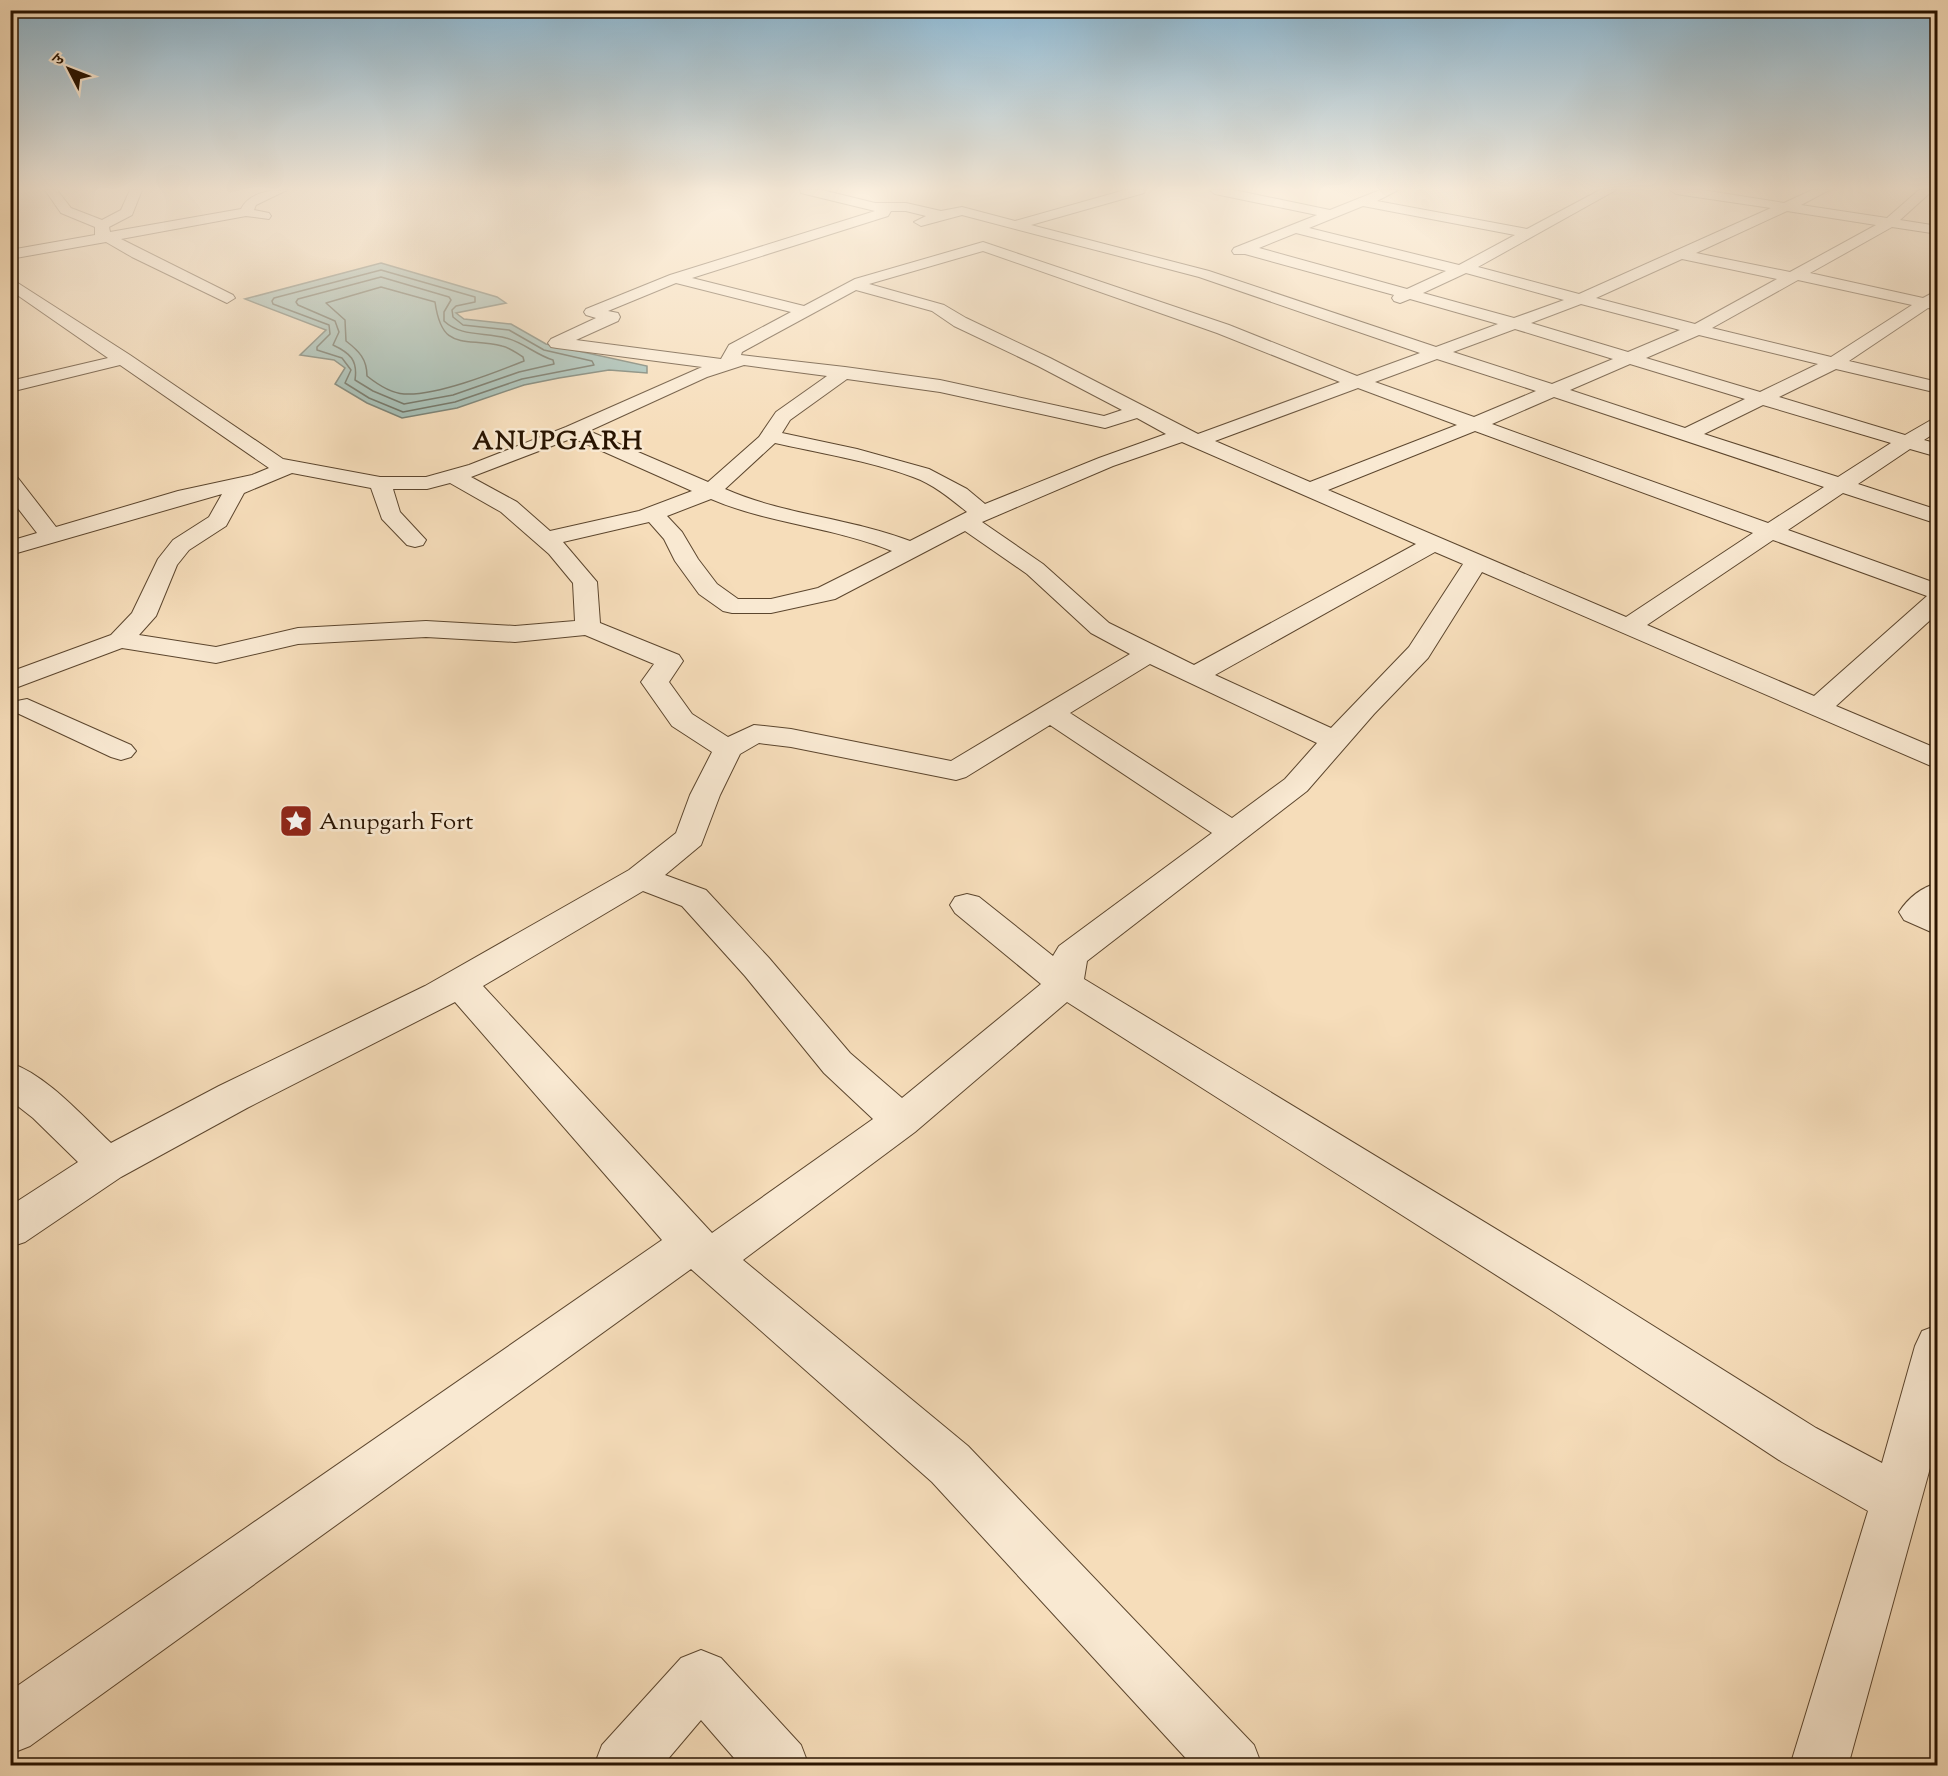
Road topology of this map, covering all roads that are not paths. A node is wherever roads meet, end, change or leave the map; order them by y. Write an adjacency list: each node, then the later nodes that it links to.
1 (181, 273): 21 (street)
2 (691, 273): 14 (street)
3 (891, 273): 17 (street)
4 (1060, 273): 20 (street)
5 (1188, 273): 15 (street)
6 (1199, 273): 28 (street)
7 (1333, 273): 19 (street)
8 (1454, 273): 19 (street)
9 (1477, 273): 22 (street)
10 (1638, 273): 22 (street)
11 (1778, 273): 13 (street)
12 (1800, 273): 13 (street)
13 (1794, 276): 23 (street); 32 (street)
14 (675, 278): 25 (street); 39 (street)
15 (1164, 281)
16 (10, 283): 36 (street)
17 (854, 285): 25 (street); 46 (street)
18 (1145, 289): 20 (street)
19 (1410, 294): 24 (street); 30 (street)
20 (1126, 296): 34 (street)
21 (226, 298)
22 (1581, 299): 30 (street); 32 (street)
23 (1933, 301): 27 (street)
24 (1390, 302)
25 (805, 311): 39 (street)
26 (1361, 313): 28 (street)
27 (1902, 317): 29 (street); 38 (street)
28 (1341, 321): 31 (street); 35 (street)
29 (1929, 322)
30 (1513, 324): 35 (street); 37 (street)
31 (1318, 328)
32 (1698, 329): 37 (street); 38 (street)
33 (1285, 338): 34 (street)
34 (1262, 345): 41 (street)
35 (1437, 352): 41 (street); 44 (street)
36 (124, 359): 42 (street); 55 (street)
37 (1631, 359): 44 (street); 45 (street)
38 (1834, 363): 43 (street); 45 (street)
39 (727, 365): 40 (street); 49 (street)
40 (845, 372): 46 (street); 51 (street)
41 (1359, 383): 48 (street); 52 (street)
42 (10, 387)
43 (1938, 388)
44 (1556, 390): 48 (street); 50 (street)
45 (1763, 399): 50 (street); 53 (street)
46 (1137, 412): 52 (street)
47 (1938, 422): 53 (street)
48 (1472, 424): 61 (street); 66 (street)
49 (573, 431): 56 (street); 62 (street)
50 (1688, 434): 60 (street)
51 (770, 436): 62 (street); 65 (street)
52 (1191, 438): 61 (street); 65 (street)
53 (1906, 442): 54 (street); 60 (street)
54 (1938, 452)
55 (288, 467): 57 (street); 59 (street)
56 (453, 476): 59 (street); 68 (street)
57 (258, 480): 67 (street); 78 (street)
58 (10, 483): 67 (street)
59 (380, 483): 69 (street)
60 (1840, 484): 64 (street); 66 (street)
61 (1308, 490): 70 (street)
62 (711, 491): 63 (street); 72 (street)
63 (653, 513): 68 (street); 72 (street)
64 (1938, 516)
65 (974, 517): 72 (street); 79 (street)
66 (1769, 532): 74 (street); 77 (street)
67 (51, 536): 71 (street)
68 (546, 539): 76 (street)
69 (415, 540)
70 (1433, 544): 73 (street); 80 (street)
71 (10, 548)
72 (910, 550)
73 (1476, 562): 77 (street); 85 (street)
74 (1938, 592)
75 (1938, 598): 83 (street)
76 (588, 627): 78 (street); 86 (street)
77 (1628, 627): 83 (street)
78 (120, 640): 81 (street)
79 (1149, 653): 80 (street); 84 (street)
80 (1194, 676): 85 (street)
81 (10, 682)
82 (16, 704): 87 (street)
83 (1817, 708): 88 (street)
84 (1052, 714): 86 (street); 89 (street)
85 (1335, 741): 89 (street)
86 (728, 749): 90 (street)
87 (121, 751)
88 (1938, 760)
89 (1233, 833): 95 (street)
90 (641, 878): 94 (street); 97 (street)
91 (1938, 894): 93 (street)
92 (968, 904): 95 (street)
93 (1938, 923)
94 (459, 983): 98 (street); 100 (street)
95 (1065, 984): 97 (street); 102 (street)
96 (10, 1078): 98 (street)
97 (901, 1121): 100 (street)
98 (107, 1165): 99 (street)
99 (10, 1229)
100 (701, 1251): 103 (street); 106 (street)
101 (1938, 1346): 102 (street)
102 (1897, 1499): 107 (street)
103 (10, 1726)
104 (623, 1766): 105 (street)
105 (780, 1766)
106 (1233, 1766)
107 (1819, 1766)

